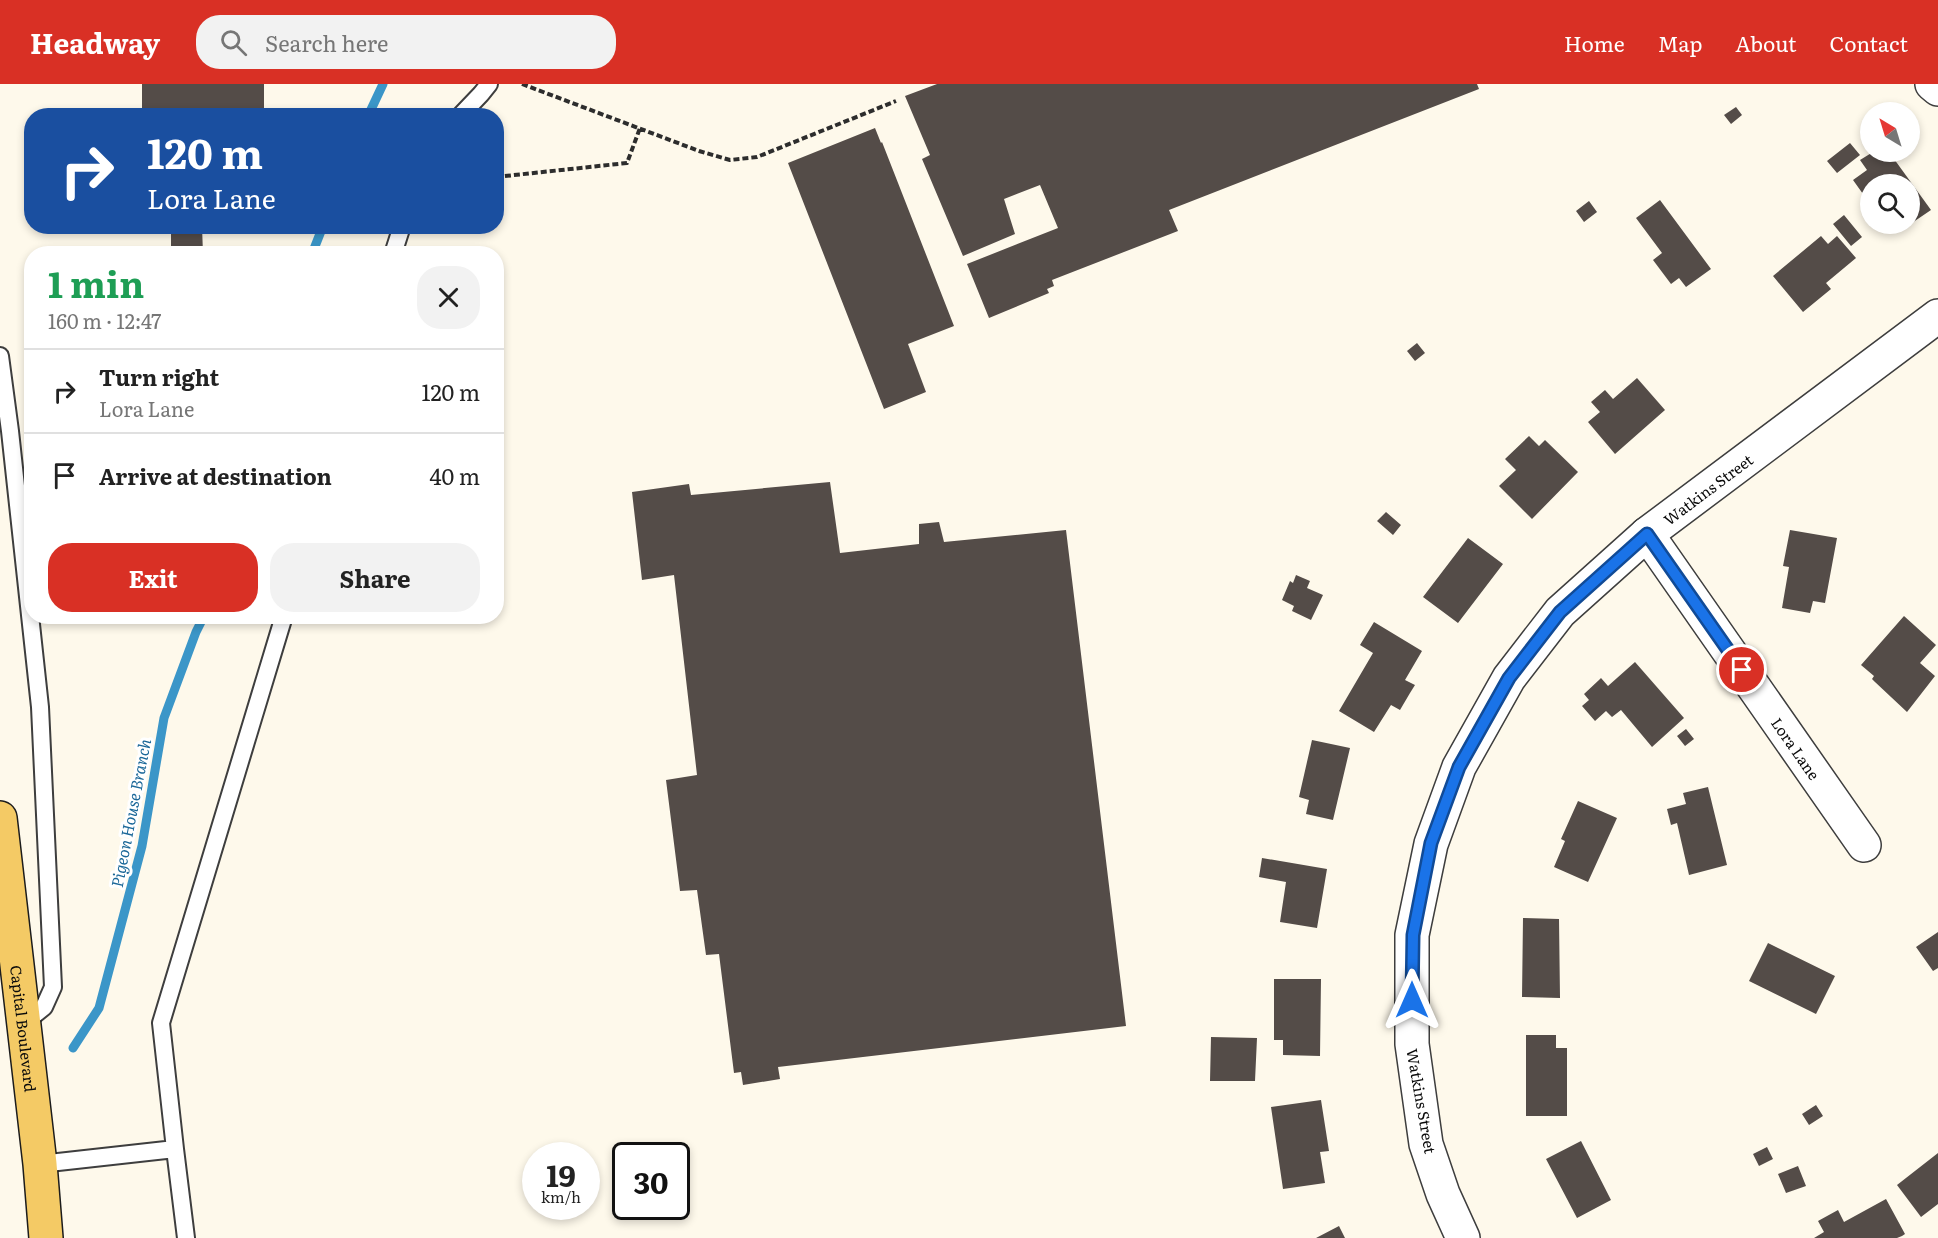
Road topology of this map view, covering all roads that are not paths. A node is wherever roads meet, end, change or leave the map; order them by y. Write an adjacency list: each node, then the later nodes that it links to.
1 (489, 84): 4 (lane)
2 (1932, 84): 3 (street)
3 (1938, 89)
4 (468, 108)
5 (1938, 316): 7 (street, Watkins Street)
6 (0, 356): 8 (lane)
7 (1647, 534): 12 (street, Lora Lane); 19 (street, Watkins Street)
8 (24, 556)
9 (31, 624): 14 (lane)
10 (282, 624): 15 (lane)
11 (0, 818): 13 (main road, Capital Boulevard)
12 (1864, 845)
13 (5, 956): 14 (main road, Capital Boulevard)
14 (23, 1024): 16 (main road, Capital Boulevard)
15 (175, 1149): 16 (lane); 18 (lane)
16 (40, 1164): 17 (main road, Capital Boulevard)
17 (46, 1238)
18 (186, 1238)
19 (1463, 1238)

